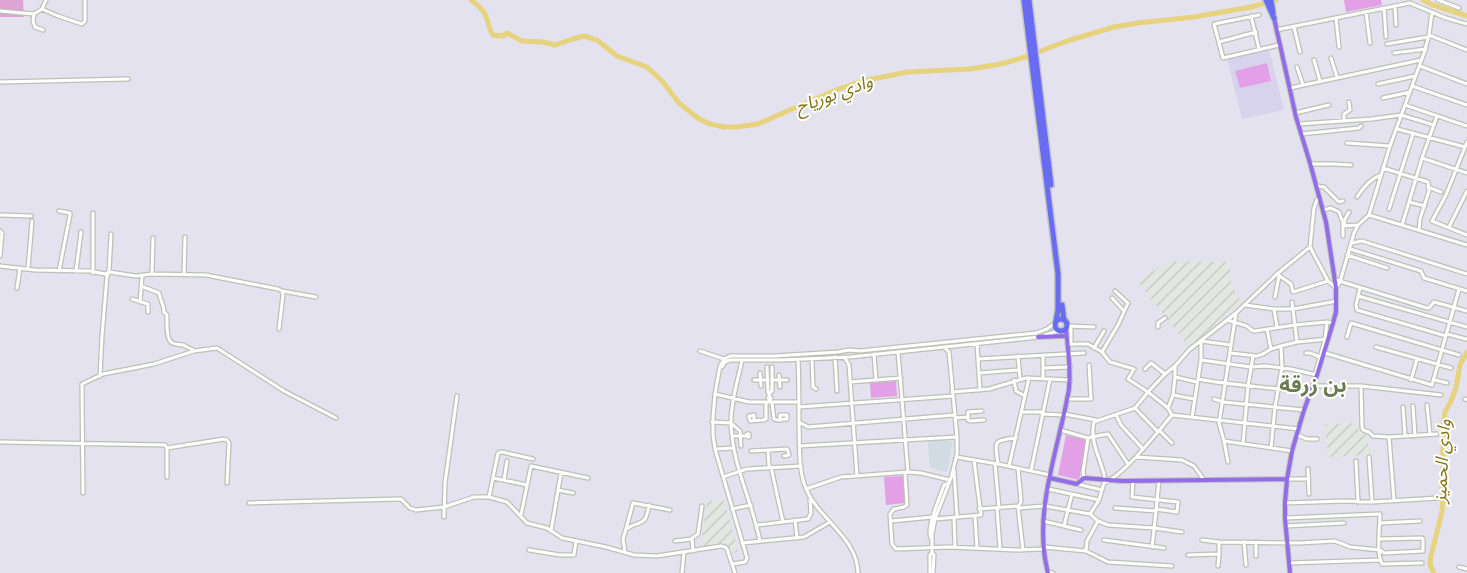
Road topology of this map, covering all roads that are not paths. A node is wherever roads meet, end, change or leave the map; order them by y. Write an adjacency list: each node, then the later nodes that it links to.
1 (46, 0): 11 (street)
2 (85, 0): 11 (street)
3 (1024, 0): 35 (highway)
4 (1029, 0): 35 (highway)
5 (1266, 0): 13 (highway)
6 (1270, 0): 13 (highway)
7 (1438, 0): 8 (street)
8 (1454, 0)
9 (1395, 6): 10 (street); 15 (street); 22 (street)
10 (1384, 8): 14 (street); 27 (street)
11 (42, 9): 16 (street)
12 (0, 11): 16 (street)
13 (1272, 11): 19 (highway)
14 (1366, 12): 20 (street); 30 (street)
15 (1432, 12): 21 (street); 28 (street)
16 (34, 14): 24 (street)
17 (1259, 15): 18 (street)
18 (1251, 16): 26 (street); 29 (street)
19 (1274, 18): 25 (main road)
20 (1336, 18): 23 (street); 33 (street)
21 (1467, 24)
22 (1396, 25)
23 (1294, 27): 25 (street); 38 (street)
24 (43, 30)
25 (1276, 30): 32 (main road)
26 (1256, 32): 29 (street); 36 (street)
27 (1386, 36)
28 (1428, 36): 31 (street); 34 (street); 37 (street)
29 (1218, 42): 36 (street)
30 (1370, 43)
31 (1388, 44)
32 (1279, 45): 36 (street); 55 (main road)
33 (1339, 47)
34 (1426, 49): 39 (street); 42 (street)
35 (1032, 50): 45 (highway)
36 (1259, 50)
37 (1467, 50)
38 (1300, 52)
39 (1394, 53)
40 (1331, 58): 47 (street)
41 (1314, 60): 49 (street)
42 (1422, 60): 43 (street); 47 (street)
43 (1420, 66): 46 (street); 52 (street)
44 (1297, 67): 53 (street)
45 (1035, 74): 163 (highway); 165 (highway)
46 (1416, 75): 51 (street); 54 (street)
47 (1337, 78): 49 (street)
48 (128, 79): 50 (street)
49 (1320, 81): 53 (street)
50 (0, 82)
51 (1378, 84)
52 (1467, 84)
53 (1302, 85): 55 (street)
54 (1412, 86): 56 (street); 61 (street)
55 (1290, 88): 62 (main road)
56 (1410, 92): 57 (street); 60 (street)
57 (1383, 98)
58 (1349, 102): 65 (street)
59 (1329, 105): 62 (street)
60 (1405, 105): 63 (street); 64 (street)
61 (1467, 105)
62 (1295, 113): 66 (main road)
63 (1401, 115): 65 (street); 67 (street); 70 (street)
64 (1437, 116): 67 (street); 69 (street)
65 (1344, 120): 66 (street)
66 (1298, 124): 71 (main road)
67 (1434, 125): 73 (street)
68 (1362, 126): 71 (street)
69 (1467, 126)
70 (1396, 130): 72 (street); 76 (street)
71 (1301, 134): 79 (main road)
72 (1413, 134): 73 (street); 84 (street)
73 (1430, 138): 77 (street); 78 (street)
74 (1467, 142): 77 (street)
75 (1347, 143): 76 (street)
76 (1390, 146): 81 (street)
77 (1465, 147): 82 (street)
78 (1422, 158): 82 (street); 86 (street)
79 (1311, 164): 80 (street); 87 (main road)
80 (1351, 166)
81 (1384, 168): 84 (street); 85 (street)
82 (1457, 169): 83 (street); 108 (street)
83 (1467, 173)
84 (1401, 174): 86 (street); 97 (street)
85 (1382, 175): 91 (street); 102 (street)
86 (1416, 178): 88 (street); 94 (street)
87 (1317, 186): 92 (main road); 93 (street)
88 (1427, 187): 90 (street); 95 (street)
89 (1467, 191): 108 (street)
90 (1441, 192)
91 (1358, 197)
92 (1320, 199): 96 (main road); 119 (street)
93 (1343, 201)
94 (1409, 202): 95 (street); 106 (street)
95 (1425, 206): 109 (street)
96 (1323, 210): 107 (street); 137 (main road)
97 (1389, 210)
98 (59, 211): 127 (street)
99 (1349, 212): 107 (street)
100 (93, 213): 130 (street)
101 (0, 215): 103 (street)
102 (1369, 215): 105 (street); 106 (street)
103 (31, 216)
104 (32, 221): 126 (street)
105 (1358, 225): 107 (street); 117 (street)
106 (1402, 225): 109 (street)
107 (1344, 226): 114 (street)
108 (1449, 227): 113 (street)
109 (1419, 230): 118 (street)
110 (0, 231): 121 (street)
111 (81, 232): 128 (street)
112 (111, 234): 129 (street)
113 (1467, 235)
114 (1343, 236)
115 (185, 237): 133 (street)
116 (153, 238): 131 (street)
117 (1352, 242): 120 (street); 132 (street)
118 (1467, 245)
119 (1310, 247): 134 (street); 136 (street)
120 (1350, 249): 122 (street); 142 (street)
121 (0, 256)
122 (1347, 256): 125 (street); 137 (street)
123 (0, 266): 124 (street)
124 (20, 268): 126 (street); 139 (street)
125 (1387, 268)
126 (28, 269): 127 (street)
127 (59, 271): 128 (street)
128 (76, 271): 130 (street)
129 (109, 272): 130 (street); 135 (street); 244 (street)
130 (93, 273)
131 (152, 274): 133 (street); 135 (street)
132 (1467, 274)
133 (184, 275): 143 (street)
134 (1278, 275): 136 (street); 148 (street); 154 (street)
135 (142, 276): 138 (street)
136 (1328, 281): 140 (street)
137 (1338, 281): 140 (main road); 141 (street)
138 (142, 286): 152 (street); 199 (street)
139 (17, 288)
140 (1336, 288): 151 (main road)
141 (1360, 288): 146 (street); 155 (street)
142 (1459, 289): 145 (street); 155 (street)
143 (282, 291): 147 (street); 176 (street)
144 (1115, 291): 158 (street)
145 (1467, 291)
146 (1358, 296): 169 (street); 180 (street)
147 (316, 297)
148 (1275, 297)
149 (1112, 298): 158 (street)
150 (132, 299): 152 (street)
151 (1336, 301): 157 (street); 168 (main road)
152 (140, 302): 160 (street)
153 (1292, 302): 157 (street)
154 (1245, 304): 156 (street); 161 (street)
155 (1454, 308): 159 (street); 169 (street)
156 (1274, 309): 157 (street); 174 (street)
157 (1293, 309): 170 (street)
158 (1124, 311): 204 (street)
159 (1467, 311)
160 (148, 312)
161 (1236, 313): 164 (street); 166 (street)
162 (1165, 318): 173 (street)
163 (1064, 320): 165 (highway); 171 (highway)
164 (1227, 320): 166 (street); 186 (street)
165 (1056, 322): 178 (highway); 198 (street)
166 (1234, 322): 177 (street); 190 (street)
167 (1327, 322): 168 (street); 170 (street); 184 (street)
168 (1334, 323): 184 (main road)
169 (1450, 323): 175 (street); 180 (street)
170 (1295, 325): 174 (street); 187 (street)
171 (1068, 327): 172 (street); 178 (highway); 188 (main road)
172 (1094, 327)
173 (1158, 327)
174 (1277, 327): 177 (street)
175 (1467, 327)
176 (279, 329)
177 (1267, 329): 196 (street)
178 (1058, 331): 181 (main road); 182 (street)
179 (1104, 331): 195 (street)
180 (1446, 335): 185 (street); 201 (street)
181 (1064, 336): 182 (main road); 188 (main road)
182 (1038, 337): 189 (street)
183 (1347, 338): 201 (street)
184 (1327, 339): 187 (street); 206 (main road); 218 (street)
185 (1466, 339)
186 (1201, 341): 190 (street); 225 (street); 229 (street)
187 (1297, 342): 192 (street)
188 (1069, 343): 195 (street); 208 (main road)
189 (977, 344): 191 (street); 224 (street)
190 (1231, 345): 209 (street)
191 (953, 346): 194 (street); 203 (street)
192 (1281, 346): 196 (street); 234 (street)
193 (1376, 347): 223 (street)
194 (945, 348): 202 (street); 203 (street)
195 (1094, 348): 204 (street)
196 (1270, 349): 215 (street)
197 (845, 350): 198 (street); 217 (street); 219 (street)
198 (851, 350): 213 (street)
199 (194, 351): 244 (street); 309 (street)
200 (700, 351): 220 (street)
201 (1442, 351): 212 (street); 228 (street)
202 (898, 352): 207 (street); 246 (street)
203 (949, 352): 277 (street)
204 (1102, 352): 274 (street)
205 (1084, 353): 208 (street)
206 (1325, 353): 243 (main road); 260 (street)
207 (874, 354): 213 (street); 256 (street)
208 (1070, 354): 211 (street); 231 (main road)
209 (1230, 354): 215 (street); 226 (street)
210 (1306, 354): 218 (street)
211 (1043, 355): 214 (street); 233 (street)
212 (1459, 355)
213 (852, 356): 217 (street)
214 (1018, 356): 224 (street); 237 (street)
215 (1253, 356): 232 (street)
216 (835, 357): 217 (street); 222 (street); 273 (street)
217 (845, 357): 262 (street)
218 (1320, 357): 243 (street)
219 (742, 358): 220 (street); 221 (street); 238 (street); 282 (street)
220 (724, 359): 238 (street)
221 (798, 359): 222 (street); 288 (street)
222 (812, 359): 271 (street)
223 (1417, 359): 228 (street); 260 (street)
224 (978, 360): 240 (street)
225 (1201, 360): 226 (street); 259 (street)
226 (1228, 364): 232 (street); 264 (street)
227 (1089, 365): 284 (street)
228 (1439, 365): 235 (street); 261 (street)
229 (1175, 366): 241 (street); 245 (street)
230 (769, 367): 253 (street)
231 (1070, 367): 233 (street); 258 (main road)
232 (1251, 367): 234 (street); 266 (street)
233 (1044, 368): 248 (street)
234 (1282, 368): 243 (street); 270 (street)
235 (1451, 368)
236 (1145, 369): 241 (street)
237 (1019, 370): 240 (street); 249 (street)
238 (720, 372): 276 (street)
239 (760, 373): 252 (street)
240 (979, 373): 272 (street)
241 (1165, 374): 274 (street)
242 (779, 375): 254 (street)
243 (1316, 375): 267 (main road)
244 (100, 376): 343 (street)
245 (1175, 377): 259 (street); 278 (street)
246 (900, 378): 256 (street); 283 (street)
247 (1029, 378): 248 (street); 249 (street); 281 (street)
248 (1043, 378): 250 (street)
249 (1020, 379): 257 (street)
250 (1050, 379): 258 (street); 302 (street)
251 (754, 380): 252 (street)
252 (760, 380): 253 (street); 265 (street)
253 (770, 380): 254 (street); 287 (street)
254 (779, 380): 255 (street); 269 (street)
255 (787, 380)
256 (876, 380): 262 (street)
257 (1014, 380): 272 (street); 281 (street)
258 (1070, 380): 284 (main road)
259 (1197, 380): 264 (street); 285 (street)
260 (1411, 380): 261 (street)
261 (1435, 380): 263 (street)
262 (850, 382): 290 (street)
263 (1447, 383)
264 (1226, 384): 266 (street); 289 (street)
265 (761, 386)
266 (1248, 386): 270 (street); 291 (street)
267 (1313, 386): 268 (street); 275 (main road)
268 (1361, 386): 279 (street); 335 (street)
269 (780, 387)
270 (1278, 388): 275 (street); 295 (street)
271 (816, 389)
272 (980, 390): 277 (street)
273 (837, 391)
274 (1148, 392): 297 (street); 298 (street)
275 (1310, 393): 299 (main road)
276 (716, 394): 282 (street); 316 (street)
277 (952, 394): 283 (street); 306 (street)
278 (1173, 395): 285 (street); 298 (street)
279 (1441, 395)
280 (457, 396): 418 (street)
281 (1025, 396): 301 (street)
282 (734, 399): 287 (street); 318 (street)
283 (902, 399): 290 (street); 310 (street)
284 (1067, 399): 303 (main road)
285 (1194, 399): 308 (street)
286 (1214, 399): 289 (street)
287 (769, 400): 288 (street); 311 (street); 312 (street)
288 (799, 402): 294 (street)
289 (1223, 402): 291 (street); 315 (street)
290 (851, 403): 294 (street); 319 (street)
291 (1247, 404): 295 (street); 320 (street)
292 (1427, 405): 325 (street)
293 (1413, 406): 332 (street)
294 (799, 407): 317 (street)
295 (1275, 407): 299 (street); 321 (street)
296 (1404, 407): 331 (street)
297 (1135, 408): 304 (street); 324 (street)
298 (1168, 408): 305 (street)
299 (1304, 410): 322 (main road)
300 (982, 411): 307 (street)
301 (1022, 412): 302 (street); 336 (street)
302 (1043, 413): 303 (street); 374 (street)
303 (1064, 415): 314 (street); 323 (main road)
304 (1116, 415): 314 (street); 350 (street)
305 (1172, 415): 308 (street); 324 (street)
306 (955, 417): 307 (street); 310 (street); 333 (street)
307 (967, 417): 313 (street)
308 (1192, 417): 315 (street)
309 (336, 418)
310 (903, 419): 319 (street); 339 (street)
311 (754, 420)
312 (780, 420)
313 (984, 420)
314 (1096, 420): 334 (street)
315 (1220, 420): 320 (street); 340 (street)
316 (712, 422): 318 (street); 352 (street)
317 (800, 422): 319 (street); 347 (street)
318 (731, 423): 328 (street); 329 (street)
319 (852, 423): 342 (street)
320 (1245, 423): 321 (street); 345 (street)
321 (1274, 426): 322 (street); 351 (street)
322 (1299, 429): 327 (main road)
323 (1060, 430): 337 (street); 380 (main road)
324 (1158, 431): 344 (street); 350 (street)
325 (1430, 434): 326 (street); 332 (street)
326 (1437, 434)
327 (1297, 435): 338 (street); 355 (main road)
328 (733, 436): 329 (street); 349 (street)
329 (740, 436): 330 (street); 346 (street)
330 (746, 436)
331 (1405, 436): 332 (street); 335 (street)
332 (1415, 436)
333 (957, 437): 339 (street); 357 (street)
334 (1093, 437): 337 (street); 366 (street); 384 (street)
335 (1389, 437): 409 (street)
336 (1016, 438): 365 (street); 368 (street)
337 (1088, 438): 383 (street)
338 (1317, 439)
339 (904, 440): 342 (street); 375 (street)
340 (1224, 441): 345 (street); 364 (street)
341 (0, 442): 343 (street)
342 (854, 443): 347 (street); 377 (street)
343 (82, 444): 348 (street); 400 (street)
344 (1172, 444)
345 (1244, 444): 351 (street)
346 (741, 446)
347 (799, 446): 367 (street)
348 (167, 448): 378 (street); 393 (street)
349 (734, 448): 352 (street); 373 (street)
350 (1143, 448): 358 (street)
351 (1271, 448): 355 (street)
352 (715, 449): 379 (street)
353 (768, 450): 354 (street); 356 (street); 369 (street)
354 (751, 451)
355 (1292, 451): 385 (main road)
356 (784, 456)
357 (956, 457): 361 (street); 370 (street)
358 (1136, 457): 366 (street); 392 (street)
359 (1369, 457): 411 (street)
360 (533, 459): 381 (street)
361 (974, 460): 365 (street); 423 (street)
362 (507, 461): 386 (street)
363 (1356, 461): 410 (street)
364 (1228, 462)
365 (996, 464): 368 (street); 420 (street)
366 (1128, 464): 387 (street)
367 (801, 466): 369 (street); 396 (street)
368 (1009, 466): 371 (street)
369 (770, 467): 373 (street); 438 (street)
370 (954, 468): 390 (street); 431 (street)
371 (1018, 468): 374 (street); 419 (street)
372 (1308, 469): 389 (street)
373 (740, 470): 379 (street); 414 (street)
374 (1031, 471): 380 (street)
375 (906, 472): 377 (street); 390 (street); 435 (street)
376 (561, 473): 382 (street); 395 (street); 398 (street)
377 (857, 476): 396 (street)
378 (167, 477)
379 (723, 477): 422 (street)
380 (1050, 477): 394 (main road); 397 (main road)
381 (492, 478): 386 (street); 404 (street)
382 (588, 478)
383 (1084, 478): 384 (main road); 394 (main road)
384 (1105, 479): 387 (main road)
385 (1287, 479): 389 (street); 392 (main road); 413 (main road)
386 (504, 480): 395 (street)
387 (1111, 480): 391 (main road); 399 (street)
388 (1159, 480): 391 (main road); 392 (main road); 407 (street)
389 (1308, 480): 403 (street)
390 (950, 481): 432 (street)
391 (1133, 481): 407 (street)
392 (1204, 481)
393 (227, 483)
394 (1077, 484): 399 (street)
395 (527, 485): 428 (street)
396 (806, 489): 405 (street)
397 (1048, 489): 402 (street); 417 (main road)
398 (558, 490): 401 (street); 448 (street)
399 (1102, 490): 408 (street)
400 (83, 493)
401 (573, 493)
402 (1072, 494): 408 (street); 425 (street)
403 (1309, 494)
404 (489, 497): 418 (street); 428 (street)
405 (809, 497): 434 (street); 439 (street)
406 (1438, 498): 409 (street)
407 (1158, 499): 426 (street); 426 (street)
408 (1099, 500): 427 (street)
409 (1394, 500): 411 (street)
410 (1358, 502): 411 (street); 413 (street)
411 (1372, 502)
412 (249, 503): 418 (street)
413 (1285, 503): 433 (main road)
414 (751, 505): 422 (street); 443 (street)
415 (649, 506): 424 (street); 447 (street); 447 (street)
416 (702, 506): 452 (street)
417 (1045, 506): 419 (street); 425 (street); 440 (main road)
418 (444, 507): 430 (street)
419 (1018, 507): 420 (street); 472 (street)
420 (998, 508): 423 (street); 470 (street)
421 (1115, 508): 426 (street)
422 (732, 509): 462 (street)
423 (979, 509): 429 (street)
424 (670, 510)
425 (1068, 510): 427 (street); 444 (street)
426 (1156, 510): 446 (street)
427 (1090, 514): 436 (street)
428 (521, 516): 448 (street)
429 (975, 516): 431 (street); 467 (street)
430 (444, 517)
431 (956, 517): 432 (street); 465 (street)
432 (934, 518): 435 (street); 464 (street)
433 (1285, 518): 442 (street); 445 (main road)
434 (795, 520): 438 (street); 451 (street)
435 (890, 521): 464 (street)
436 (1098, 521): 446 (street); 475 (street)
437 (1420, 521): 442 (street)
438 (783, 522): 443 (street)
439 (830, 522): 451 (street); 492 (street)
440 (1043, 522): 444 (street); 468 (main road)
441 (1344, 523): 445 (street)
442 (1380, 523): 453 (street)
443 (757, 525): 458 (street)
444 (1064, 526): 449 (street)
445 (1286, 526): 463 (main road)
446 (1154, 528): 450 (street); 466 (street)
447 (626, 529): 476 (street)
448 (551, 530): 456 (street)
449 (1081, 530)
450 (1182, 532)
451 (797, 538): 458 (street)
452 (692, 539): 457 (street); 474 (street)
453 (1380, 539): 473 (street); 473 (street)
454 (1104, 540): 466 (street)
455 (1202, 540): 459 (street)
456 (576, 541): 471 (street); 476 (street)
457 (675, 541)
458 (760, 541): 462 (street)
459 (1219, 542): 460 (street); 478 (street)
460 (1244, 542): 461 (street); 485 (street)
461 (1256, 542): 463 (street); 480 (street)
462 (742, 543): 483 (street)
463 (1287, 543): 473 (street); 482 (main road)
464 (932, 547): 465 (street); 493 (street)
465 (956, 547): 467 (street)
466 (1152, 547): 469 (street)
467 (977, 548): 470 (street)
468 (1044, 548): 472 (street); 475 (street); 494 (main road)
469 (1164, 548)
470 (1000, 549): 472 (street)
471 (529, 550)
472 (1023, 550)
473 (1380, 550): 481 (street)
474 (693, 551): 477 (street); 483 (street)
475 (1086, 551): 486 (street)
476 (625, 552): 477 (street)
477 (684, 552): 490 (street)
478 (1219, 554): 479 (street); 487 (street)
479 (1188, 555)
480 (1256, 556)
481 (1380, 560): 482 (street); 484 (street)
482 (1289, 563): 495 (main road)
483 (732, 564): 491 (street)
484 (1422, 564)
485 (1246, 565)
486 (1172, 566)
487 (1218, 566)
488 (1459, 567): 489 (street)
489 (1467, 569)
490 (682, 573)
491 (735, 573)
492 (858, 573)
493 (931, 573)
494 (1050, 573)
495 (1290, 573)

